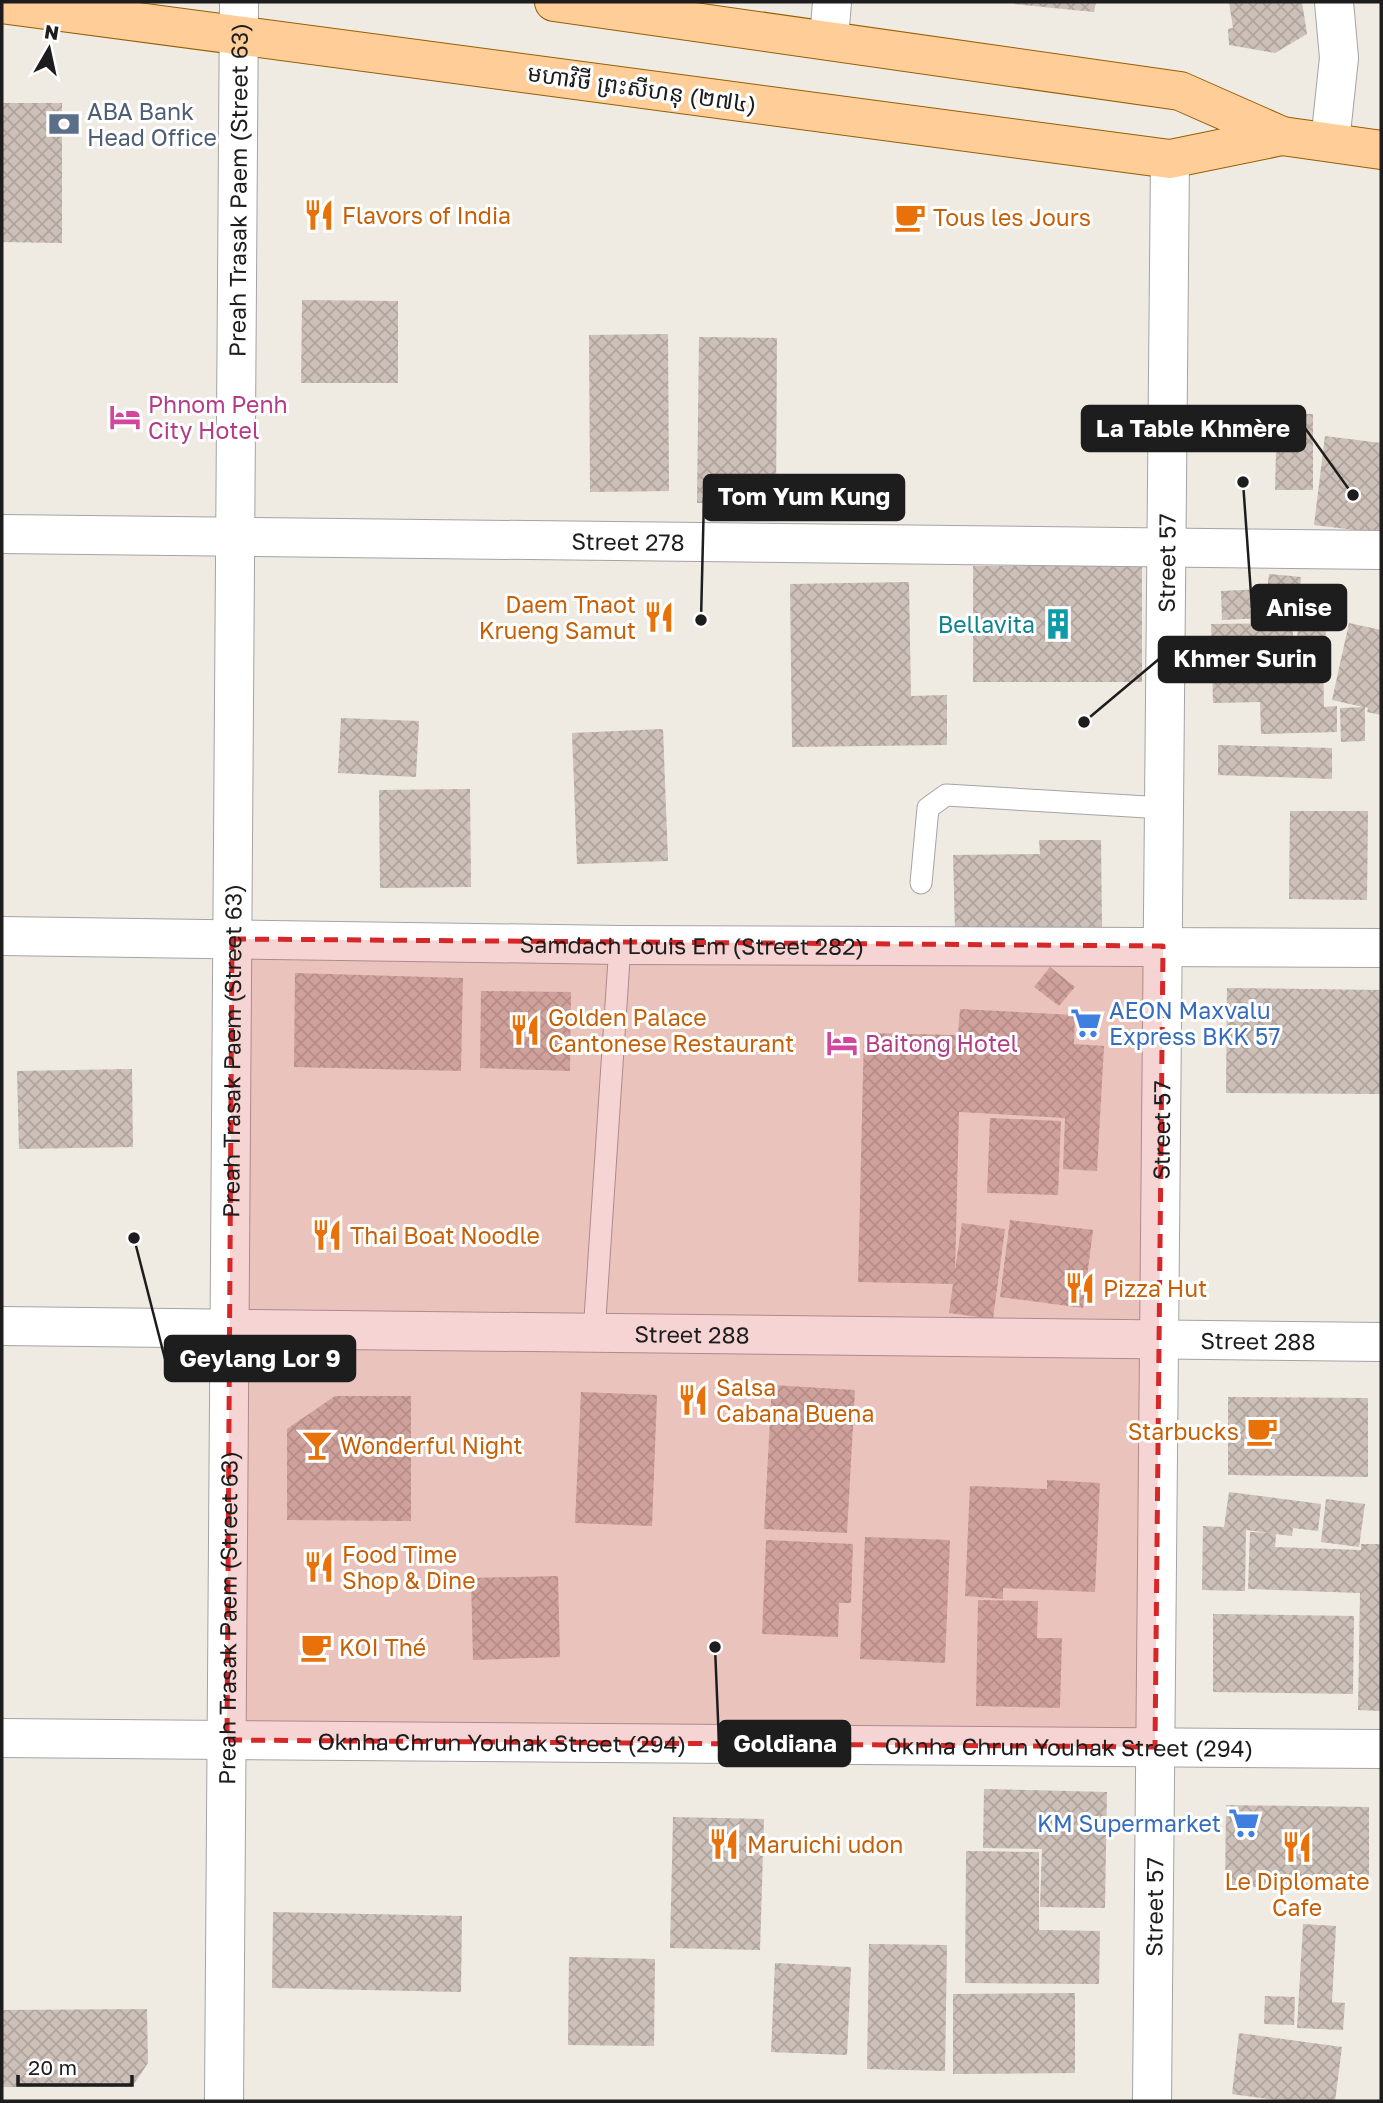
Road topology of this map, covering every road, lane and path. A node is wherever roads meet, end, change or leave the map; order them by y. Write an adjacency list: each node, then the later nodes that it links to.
1 (554, 2): 6 (main road, មហាវិថី ព្រះសីហនុ (២៧៤))
2 (832, 2): 6 (street)
3 (1334, 2): 8 (street)
4 (2, 4): 5 (main road, មហាវិថី ព្រះសីហនុ (២៧៤))
5 (239, 18): 10 (main road, មហាវិថី ព្រះសីហនុ (២៧៤)); 12 (street, Preah Trasak Paem (Street 63))
6 (829, 39): 7 (main road, មហាវិថី ព្រះសីហនុ (២៧៤))
7 (1282, 136): 8 (main road, មហាវិថី ព្រះសីហនុ (២៧៤)); 10 (main road, មហាវិថី ព្រះសីហនុ (២៧៤))
8 (1329, 142): 9 (main road, មហាវិថី ព្រះសីហនុ (២៧៤))
9 (1381, 150)
10 (1171, 159): 13 (street, Street 57)
11 (2, 534): 12 (street, Street 278)
12 (235, 537): 13 (street, Street 278); 18 (street, Preah Trasak Paem (Street 63))
13 (1167, 547): 14 (street, Street 278); 15 (street, Street 57)
14 (1381, 550)
15 (1164, 808): 16 (lane); 20 (street, Street 57)
16 (921, 883)
17 (2, 936): 18 (street, Samdach Louis Em (Street 282))
18 (232, 939): 19 (street, Samdach Louis Em (Street 282)); 23 (street, Preah Trasak Paem (Street 63))
19 (620, 945): 20 (street, Samdach Louis Em (Street 282)); 24 (lane)
20 (1163, 946): 21 (street, Samdach Louis Em (Street 282)); 25 (street, Street 57)
21 (1381, 948)
22 (2, 1326): 23 (street, Street 288)
23 (230, 1329): 24 (street, Street 288); 28 (street, Preah Trasak Paem (Street 63))
24 (594, 1333): 25 (street, Street 288)
25 (1159, 1340): 26 (street, Street 288); 29 (street, Street 57)
26 (1381, 1342)
27 (2, 1738): 28 (street, Oknha Chrun Youhak Street (294))
28 (227, 1740): 29 (street, Oknha Chrun Youhak Street (294)); 31 (street, Preah Trasak Paem (Street 63))
29 (1155, 1747): 30 (street, Oknha Chrun Youhak Street (294)); 32 (street, Street 57)
30 (1381, 1749)
31 (224, 2101)
32 (1152, 2101)

